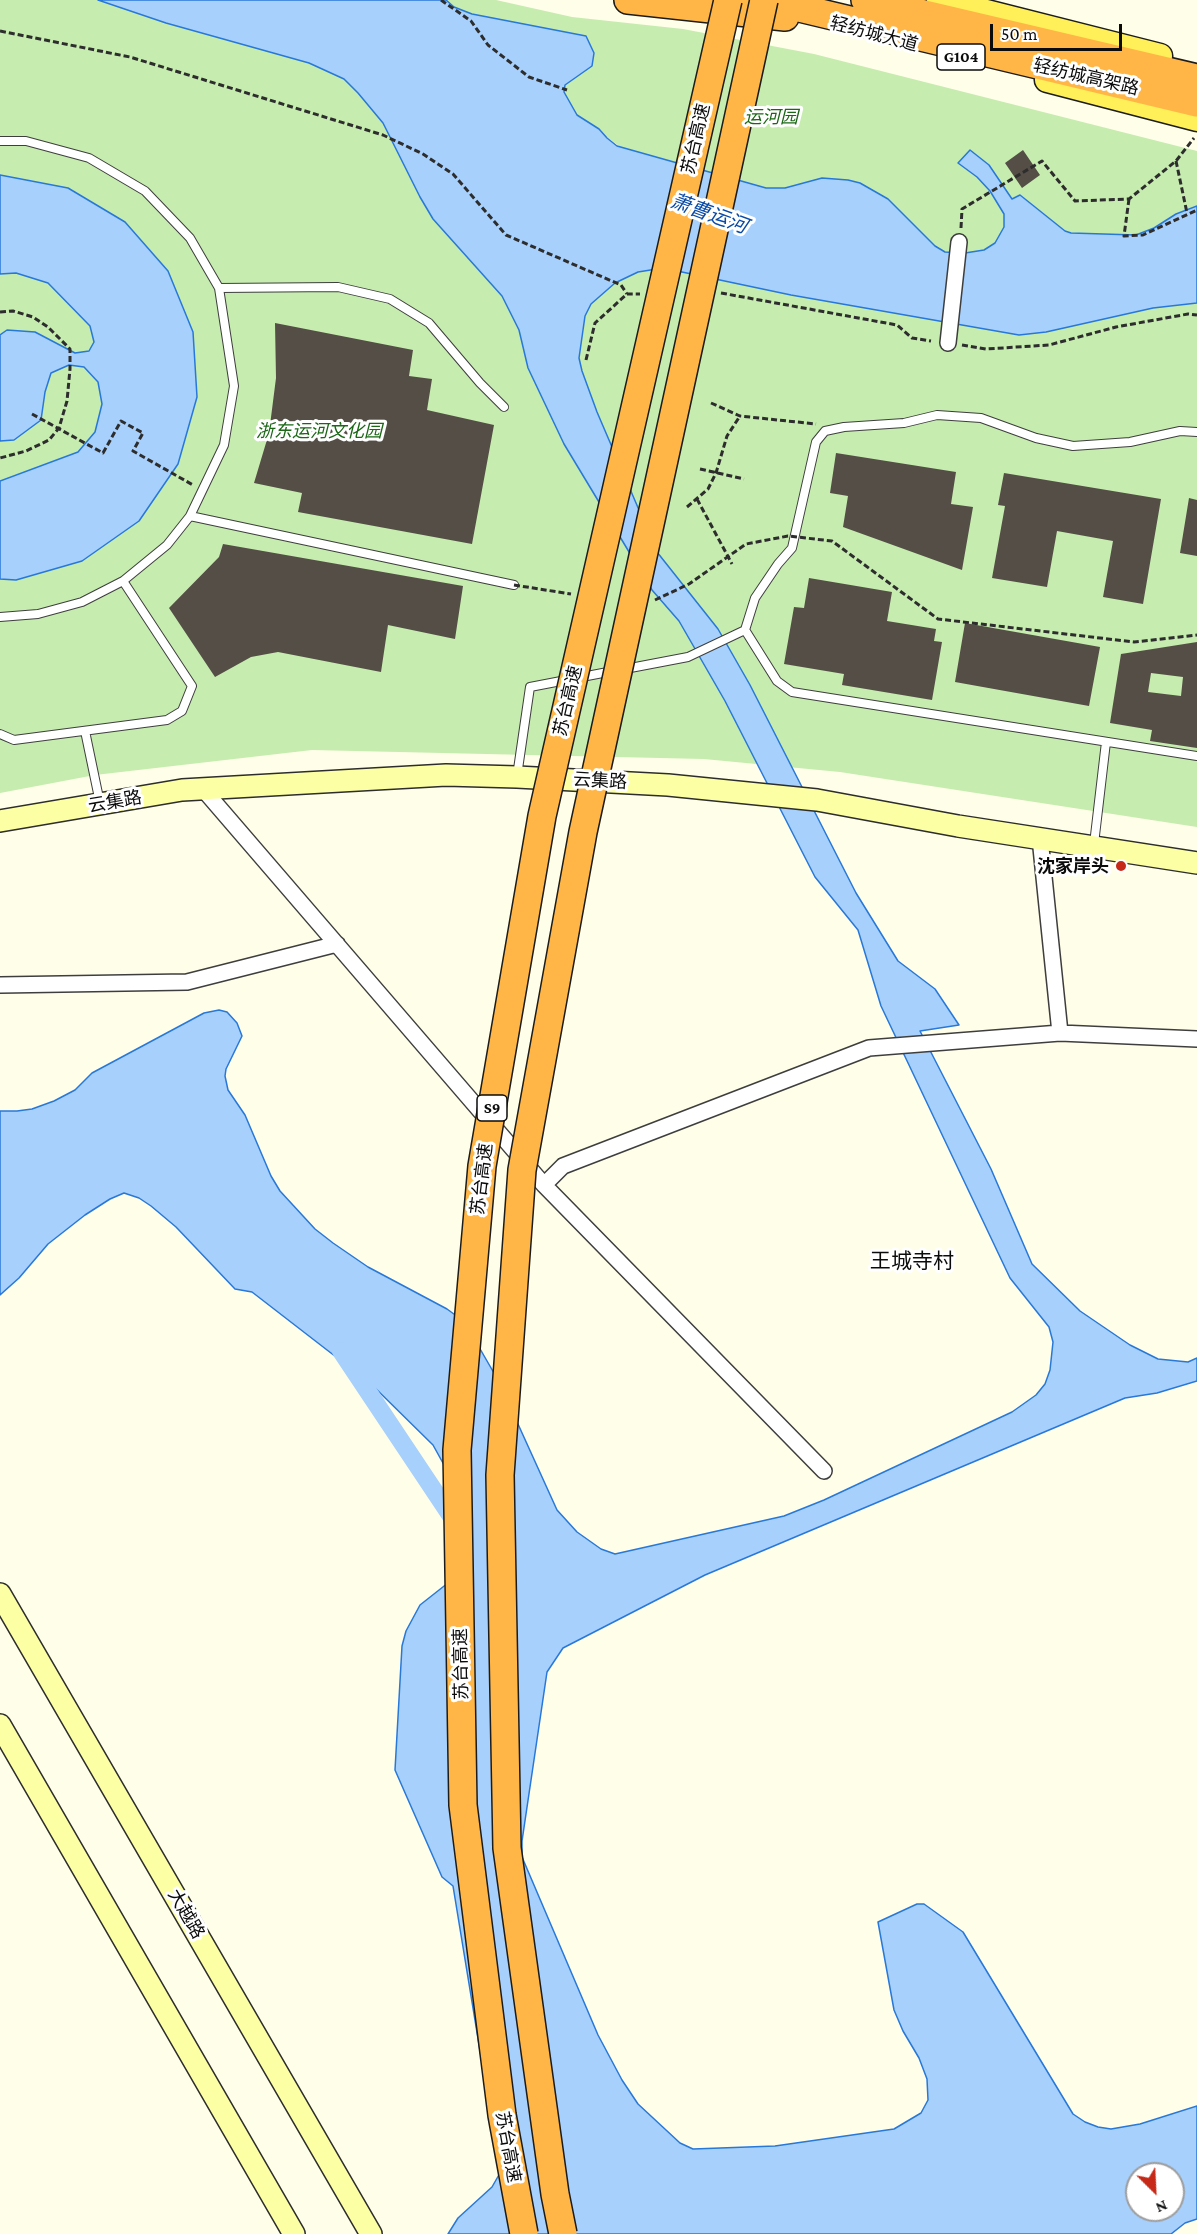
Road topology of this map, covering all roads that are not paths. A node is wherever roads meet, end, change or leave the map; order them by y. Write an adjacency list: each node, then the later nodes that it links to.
1 (628, 0): 6 (highway)
2 (726, 0): 6 (main road, 轻纺城大道 / G104); 43 (highway, 苏台高速 / S9, bridge)
3 (765, 0): 9 (highway, 轻纺城高架路); 44 (highway, 苏台高速 / S9, bridge)
4 (865, 0): 8 (highway, 轻纺城高架路)
5 (939, 0): 7 (main road)
6 (830, 22): 10 (main road, 轻纺城大道 / G104)
7 (1197, 65)
8 (1197, 78)
9 (1197, 103)
10 (1197, 119)
11 (0, 141): 13 (lane)
12 (959, 242): 14 (street)
13 (219, 288): 15 (lane); 17 (lane)
14 (948, 343)
15 (504, 407)
16 (1197, 432): 21 (lane)
17 (190, 516): 18 (lane); 19 (lane)
18 (123, 581): 20 (lane); 22 (lane)
19 (514, 585)
20 (0, 617)
21 (745, 630): 24 (lane); 26 (lane)
22 (85, 731): 23 (lane); 28 (lane)
23 (0, 734)
24 (1106, 742): 25 (lane); 31 (lane)
25 (1197, 756)
26 (517, 777): 27 (main road, 云集路); 30 (main road, 云集路)
27 (203, 789): 28 (main road, 云集路); 33 (street)
28 (100, 804): 29 (main road, 云集路)
29 (0, 821)
30 (1040, 838): 31 (main road, 云集路); 35 (street)
31 (1094, 847): 32 (main road, 云集路)
32 (1197, 863)
33 (337, 944): 34 (street); 37 (street)
34 (0, 986)
35 (1060, 1033): 36 (street); 37 (street)
36 (1197, 1040)
37 (544, 1185): 38 (street)
38 (824, 1472)
39 (0, 1594): 42 (main road, 大越路)
40 (0, 1725): 41 (main road)
41 (294, 2234)
42 (371, 2234)
43 (524, 2234)
44 (563, 2234)

